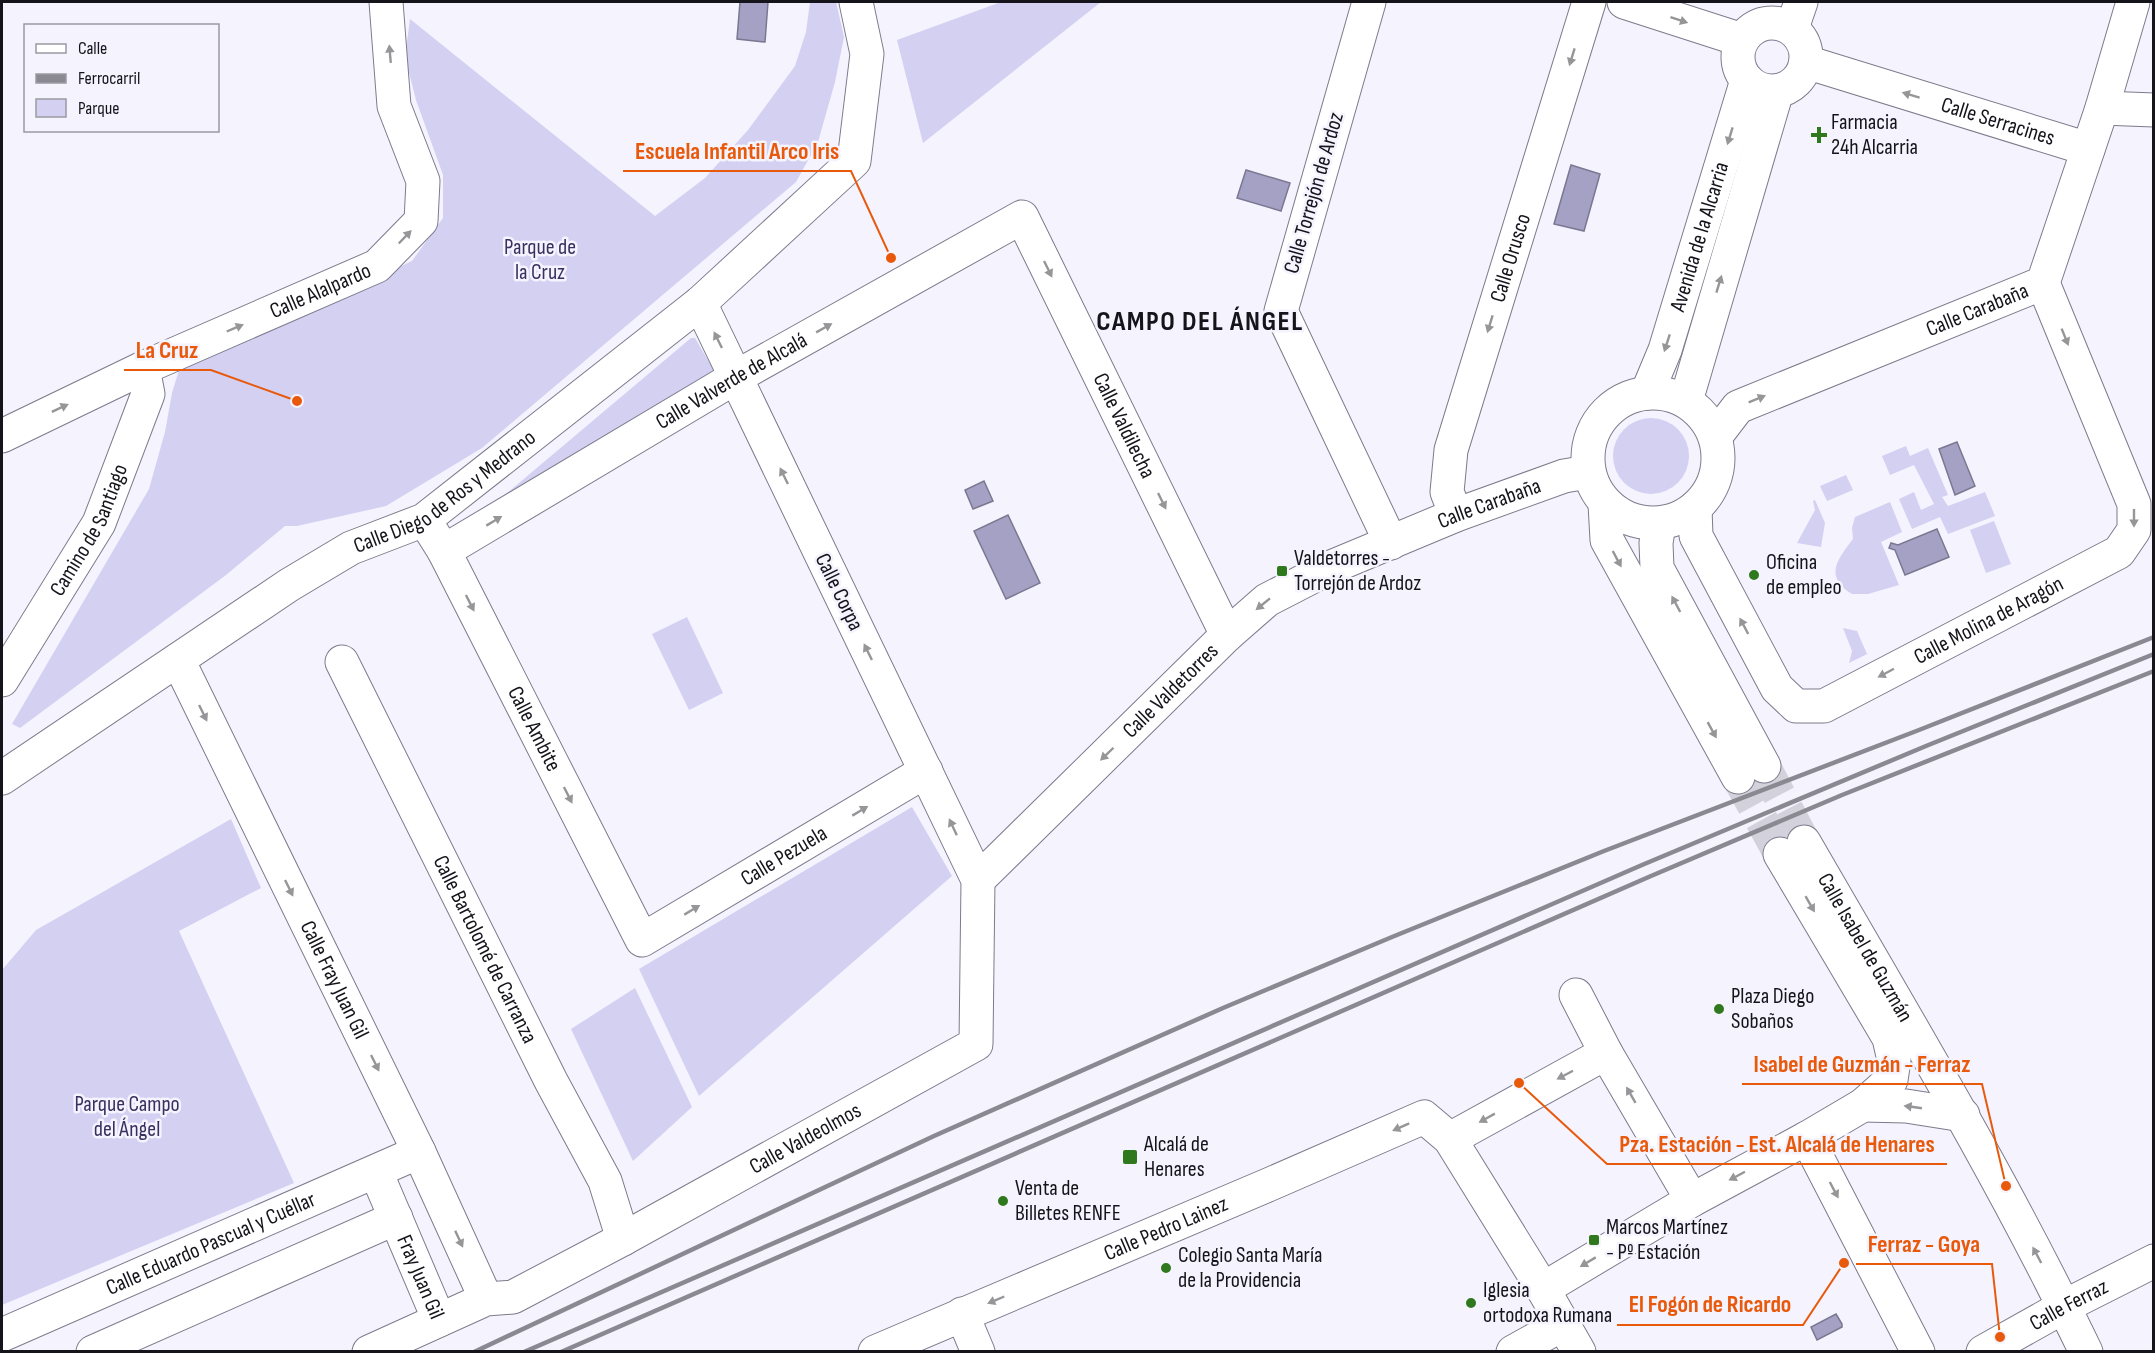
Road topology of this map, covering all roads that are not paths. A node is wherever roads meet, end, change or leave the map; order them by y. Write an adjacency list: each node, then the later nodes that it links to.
1 (386, 2): 17 (street, Calle Alalpardo, one-way to 1)
2 (856, 2): 16 (street, Calle Diego de Ros y Medrano)
3 (1369, 2): 29 (street, Calle Torrejón de Ardoz)
4 (1589, 2): 26 (street, Calle Orusco, one-way to 26)
5 (1624, 2): 8 (street, one-way to 8)
6 (2133, 2): 11 (street, Calle Carabaña)
7 (1796, 15): 8 (street); 9 (street)
8 (1755, 22): 10 (street)
9 (1806, 62): 10 (street); 13 (street, Calle Serracines, one-way to 9)
10 (1762, 86): 19 (street, Avenida de la Alcarria, one-way to 19); 20 (street, Avenida de la Alcarria, one-way to 10)
11 (2102, 108): 12 (street); 13 (street, Calle Carabaña)
12 (2154, 110)
13 (2088, 149): 15 (street, Calle Carabaña)
14 (1022, 217): 18 (street, Calle Valverde de Alcalá, one-way to 14); 31 (street, Calle Valdilecha, one-way to 31)
15 (2043, 283): 22 (street, Calle Carabaña, one-way to 15); 25 (street, Calle Molina de Aragón, one-way to 25)
16 (700, 303): 18 (street, Calle Corpa, one-way to 16); 27 (street, Calle Diego de Ros y Medrano)
17 (143, 368): 21 (street, Calle Alalpardo, one-way to 17); 34 (street, Camino de Santiago)
18 (736, 377): 30 (street, Calle Valverde de Alcalá, one-way to 18); 36 (street, Calle Corpa, one-way to 18)
19 (1647, 393): 20 (street); 23 (street)
20 (1686, 401): 22 (street)
21 (2, 436)
22 (1716, 436): 25 (street)
23 (1588, 472): 24 (street); 26 (street, Calle Carabaña)
24 (1605, 504): 28 (street); 28 (street, one-way to 28)
25 (1695, 508): 28 (street)
26 (1456, 515): 29 (street, Calle Carabaña)
27 (424, 520): 30 (street, Calle Ambite); 32 (street, Calle Diego de Ros y Medrano)
28 (1659, 524)
29 (1391, 543): 31 (street, Calle Valdetorres, one-way to 31)
30 (444, 551): 38 (street, Calle Ambite, one-way to 38)
31 (1227, 635): 37 (street, Calle Valdetorres, one-way to 37)
32 (178, 660): 35 (street, Calle Diego de Ros y Medrano); 45 (street, Calle Fray Juan Gil, one-way to 45)
33 (342, 662): 49 (street, Calle Bartolomé de Carranza)
34 (2, 680)
35 (9, 766)
36 (926, 771): 37 (street, Calle Corpa, one-way to 36); 38 (street, Calle Pezuela, one-way to 36)
37 (978, 880): 49 (street, Calle Valdeolmos)
38 (642, 940)
39 (1576, 995): 40 (street)
40 (1606, 1053): 44 (street, one-way to 44); 47 (street, one-way to 40)
41 (1863, 1105): 42 (street, one-way to 41); 42 (street, Calle Isabel de Guzmán, one-way to 41); 43 (street)
42 (1963, 1115): 53 (street, Calle Isabel de Guzmán, one-way to 42)
43 (1807, 1138): 47 (street, one-way to 47); 64 (street, one-way to 64)
44 (1450, 1139): 51 (street); 54 (street, Calle Pedro Lainez, one-way to 54)
45 (419, 1152): 46 (street, Calle Eduardo Pascual y Cuéllar); 52 (street, Calle Fray Juan Gil, one-way to 52)
46 (376, 1172): 48 (street, Fray Juan Gil); 57 (street, Calle Eduardo Pascual y Cuéllar)
47 (1692, 1200): 51 (street, one-way to 51)
48 (396, 1218): 55 (street, Fray Juan Gil); 59 (street)
49 (623, 1239): 52 (street, Calle Valdeolmos)
50 (2154, 1261): 53 (street, Calle Ferraz)
51 (1543, 1289): 56 (street)
52 (486, 1299): 55 (street, Fray Juan Gil)
53 (2065, 1306): 65 (street, Calle Ferraz); 66 (street, Calle Isabel de Guzmán)
54 (962, 1314): 58 (street, Calle Pedro Lainez); 61 (street)
55 (439, 1320): 60 (street)
56 (1563, 1324): 62 (street); 63 (street)
57 (2, 1335)
58 (884, 1349)
59 (93, 1352)
60 (369, 1352)
61 (978, 1352)
62 (1513, 1352)
63 (1579, 1352)
64 (1918, 1352)
65 (1983, 1352)
66 (2086, 1352)

